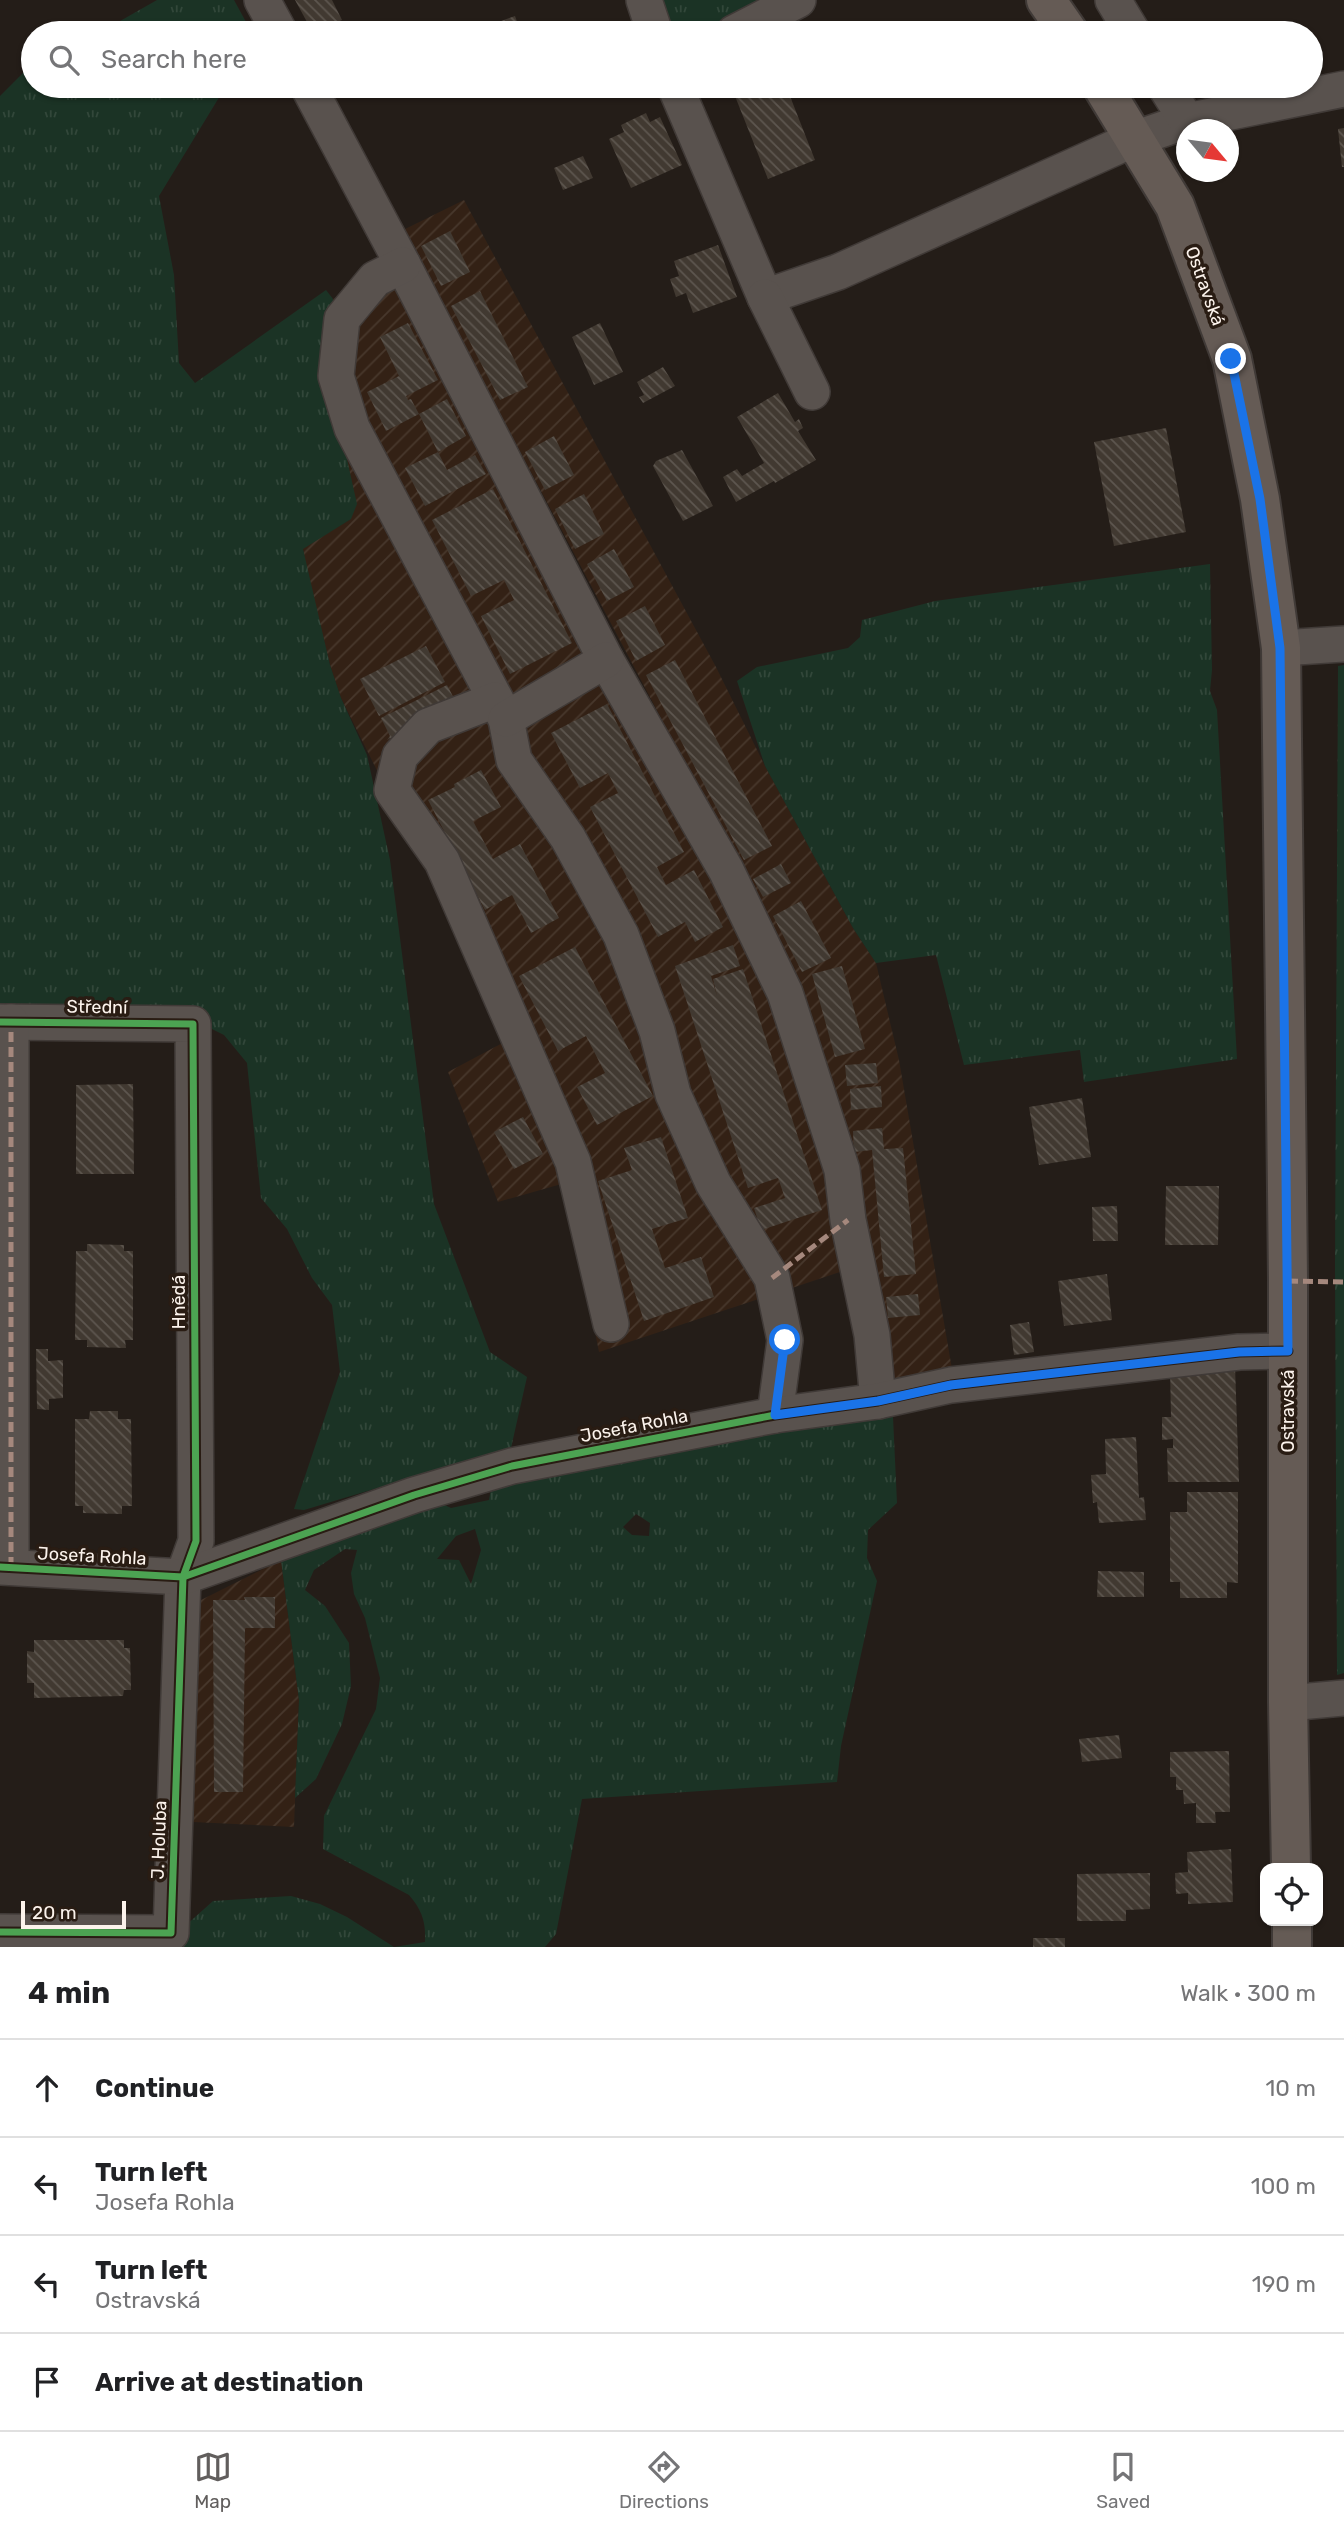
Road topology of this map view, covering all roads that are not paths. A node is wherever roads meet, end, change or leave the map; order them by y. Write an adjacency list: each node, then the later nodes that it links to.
1 (262, 0): 6 (street)
2 (644, 0): 7 (street)
3 (798, 0): 8 (street)
4 (1046, 0): 9 (main road)
5 (1114, 0): 10 (street)
6 (273, 21)
7 (651, 21)
8 (757, 21)
9 (1061, 21)
10 (1126, 21)
11 (1344, 89): 12 (street)
12 (1323, 93)
13 (314, 98): 22 (street)
14 (680, 98): 23 (street)
15 (1108, 98): 21 (main road, Ostravská)
16 (1173, 98): 18 (street)
17 (1300, 98): 19 (street)
18 (1186, 119)
19 (1197, 119)
20 (1176, 125): 21 (street)
21 (1134, 139): 23 (street); 26 (main road, Ostravská)
22 (403, 265): 27 (street); 28 (street)
23 (765, 297): 24 (street)
24 (812, 392)
25 (1344, 644): 26 (street)
26 (1280, 648): 32 (main road, Ostravská)
27 (606, 660): 28 (street); 33 (street)
28 (501, 710): 31 (street); 34 (street)
29 (6, 1022): 30 (street, Střední); 35 (street)
30 (193, 1024): 36 (street, Hnědá)
31 (611, 1324)
32 (1288, 1351): 33 (street, Josefa Rohla); 38 (main road, Ostravská)
33 (878, 1401): 34 (street, Josefa Rohla)
34 (775, 1415): 36 (street, Josefa Rohla)
35 (5, 1567): 36 (street, Josefa Rohla)
36 (183, 1577): 41 (street, J. Holuba)
37 (1344, 1698): 38 (street)
38 (1288, 1703): 39 (main road, Ostravská)
39 (1291, 1863)
40 (1292, 1926): 42 (main road)
41 (0, 1932)
42 (1292, 1947)

